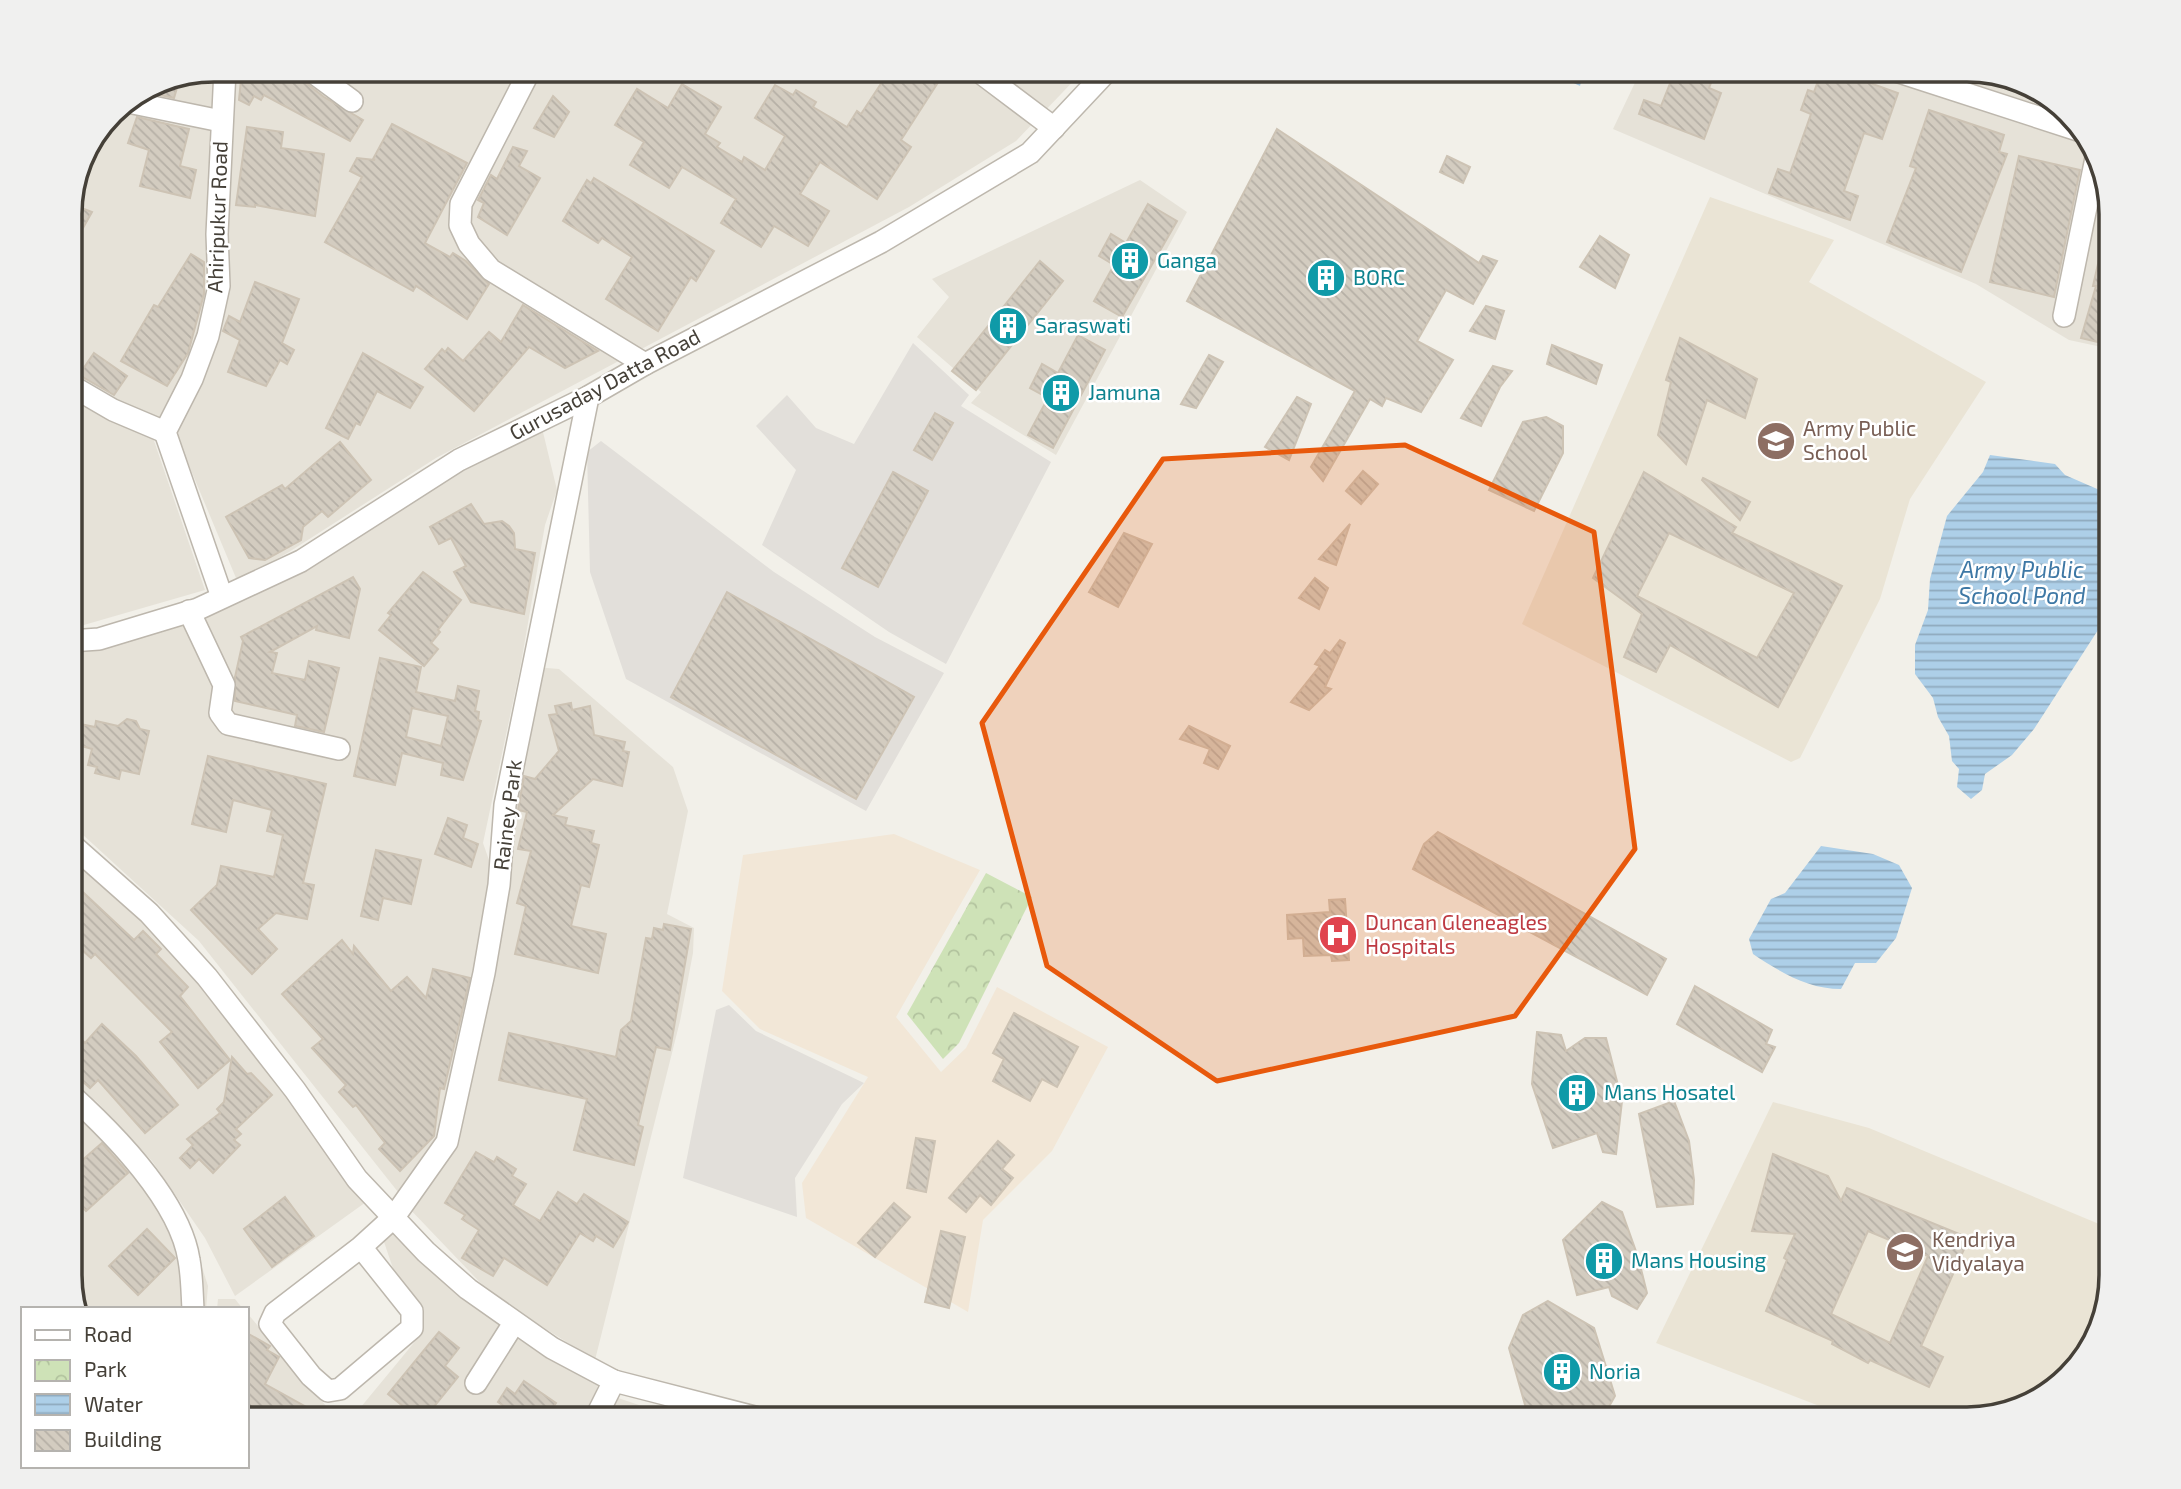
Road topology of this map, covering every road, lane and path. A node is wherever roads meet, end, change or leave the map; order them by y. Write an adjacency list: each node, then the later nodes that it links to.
1 (1096, 82): 11 (street, Gurusaday Datta Road)
2 (1930, 82): 10 (street)
3 (224, 83): 9 (street, Ahiripukur Road)
4 (328, 83): 7 (street)
5 (523, 83): 14 (street)
6 (994, 83): 11 (street)
7 (352, 101)
8 (141, 105): 9 (street)
9 (221, 121): 17 (street, Ahiripukur Road)
10 (2064, 125)
11 (1054, 128): 14 (street, Gurusaday Datta Road)
12 (2094, 178): 13 (street)
13 (2064, 316)
14 (645, 364): 16 (street, Gurusaday Datta Road)
15 (83, 393): 17 (street)
16 (588, 397): 18 (street, Gurusaday Datta Road); 24 (street, Rainey Park)
17 (164, 432): 18 (street)
18 (222, 597): 19 (street, Gurusaday Datta Road)
19 (189, 611): 20 (street, Gurusaday Datta Road); 21 (street)
20 (83, 640)
21 (340, 749)
22 (83, 855): 24 (street)
23 (83, 1106): 26 (street)
24 (394, 1217): 25 (street, Rainey Park); 27 (street)
25 (361, 1247): 25 (street, Rainey Park)
26 (193, 1307)
27 (514, 1323): 28 (street); 29 (street)
28 (614, 1381): 30 (street); 31 (street)
29 (476, 1383)
30 (601, 1407)
31 (715, 1407)

